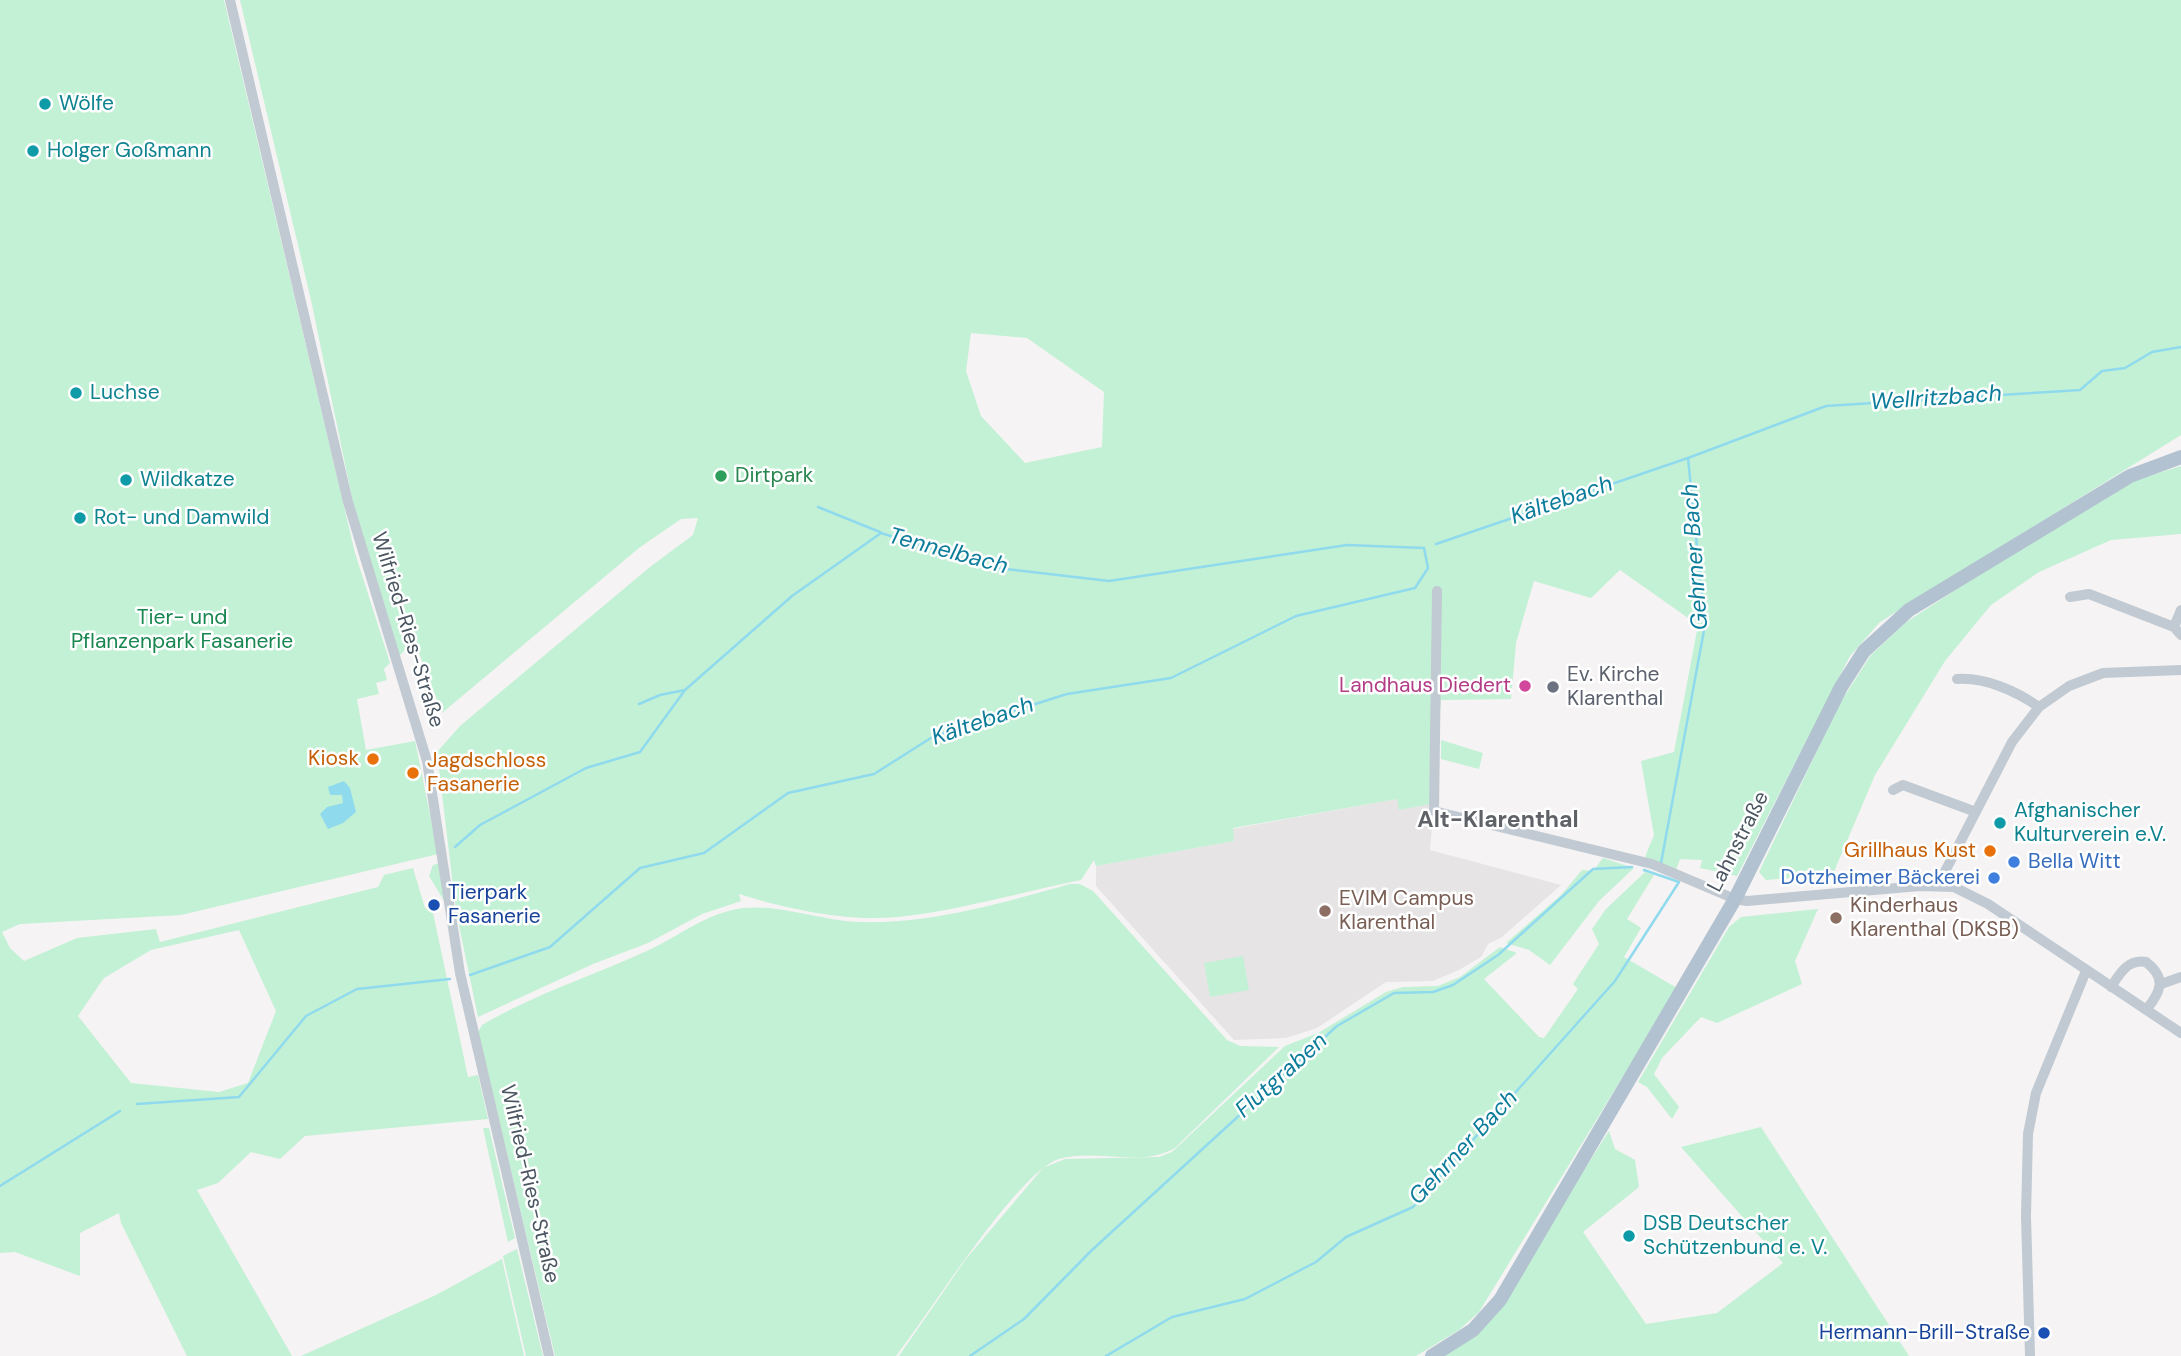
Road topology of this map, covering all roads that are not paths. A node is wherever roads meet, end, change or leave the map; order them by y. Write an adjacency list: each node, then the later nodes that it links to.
1 (230, 0): 20 (street, Wilfried-Ries-Straße)
2 (2179, 455): 13 (main road, Lahnstraße)
3 (1437, 591): 13 (street)
4 (2070, 597): 6 (street)
5 (2181, 610): 6 (street)
6 (2177, 631)
7 (2181, 670): 9 (street)
8 (1958, 679): 9 (street)
9 (2039, 707): 11 (street)
10 (1893, 790): 11 (street)
11 (1976, 812): 12 (street)
12 (1938, 885): 13 (street); 14 (street)
13 (1735, 899): 21 (main road, Lahnstraße)
14 (2086, 971): 17 (street); 22 (street)
15 (2181, 976): 16 (street)
16 (2161, 984): 17 (street); 18 (street)
17 (2111, 987): 18 (street)
18 (2146, 1010): 19 (street)
19 (2181, 1033)
20 (549, 1356)
21 (1432, 1356)
22 (2030, 1356)

